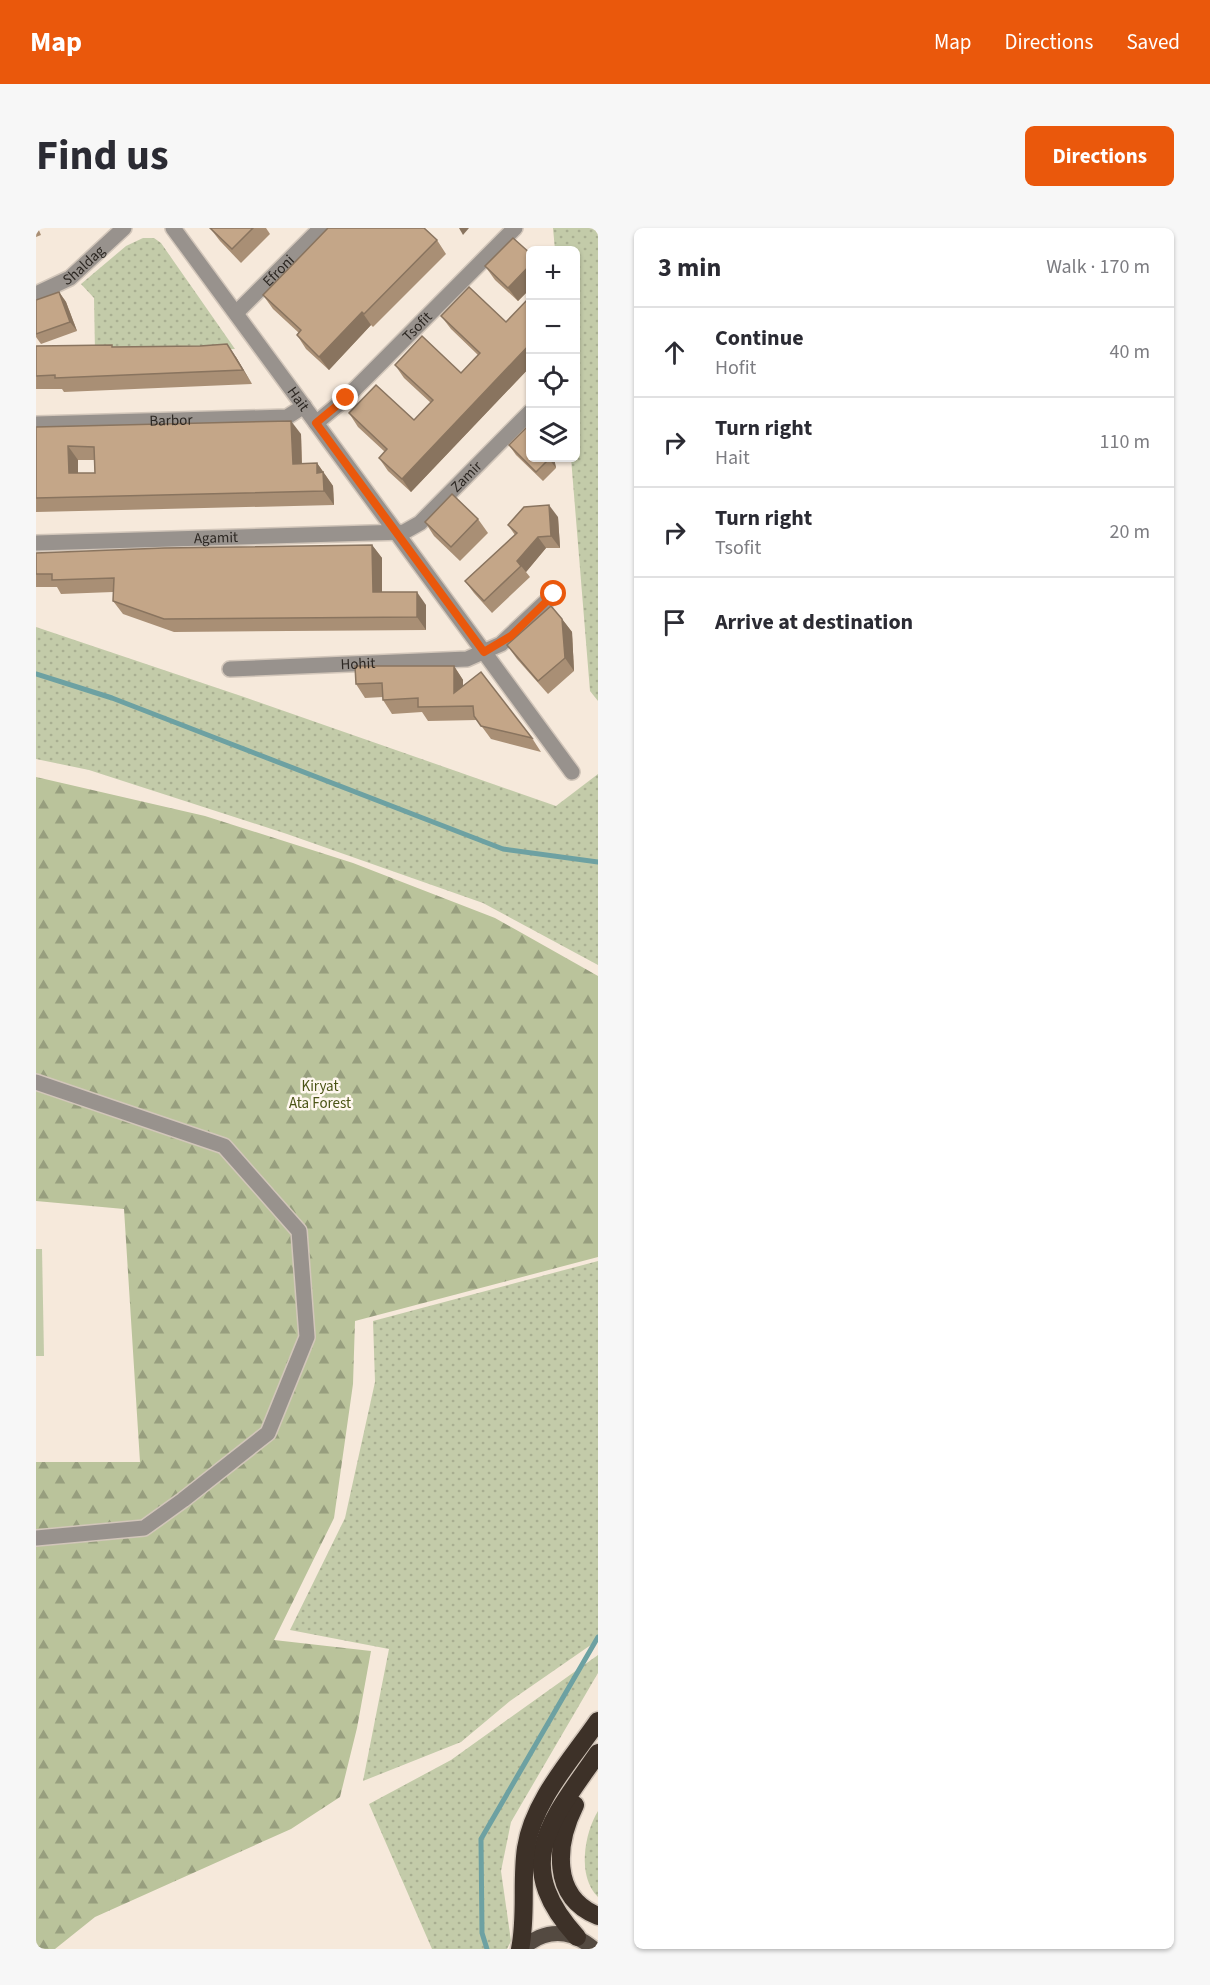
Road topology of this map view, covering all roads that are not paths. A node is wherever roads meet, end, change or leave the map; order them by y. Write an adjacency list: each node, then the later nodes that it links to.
1 (124, 228): 5 (street, Shaldag)
2 (173, 228): 6 (street, Hait)
3 (321, 228): 6 (street, Efroni)
4 (515, 228): 9 (street, Tsofit)
5 (36, 294)
6 (236, 313): 7 (street, Hait)
7 (304, 406): 9 (street, Hait); 10 (street, Barbor)
8 (526, 417): 11 (street, Zamir)
9 (316, 423): 11 (street, Hait)
10 (36, 424)
11 (397, 533): 12 (street, Agamit); 14 (street, Hait)
12 (36, 543)
13 (554, 594): 14 (street, Hohit)
14 (484, 652): 15 (street, Hohit); 16 (street, Hait)
15 (230, 669)
16 (572, 772)
17 (36, 1082): 18 (street)
18 (36, 1538)
19 (598, 1721): 24 (highway)
20 (598, 1753): 23 (highway)
21 (598, 1761): 22 (highway)
22 (598, 1916)
23 (588, 1942): 24 (main road)
24 (521, 1949)

